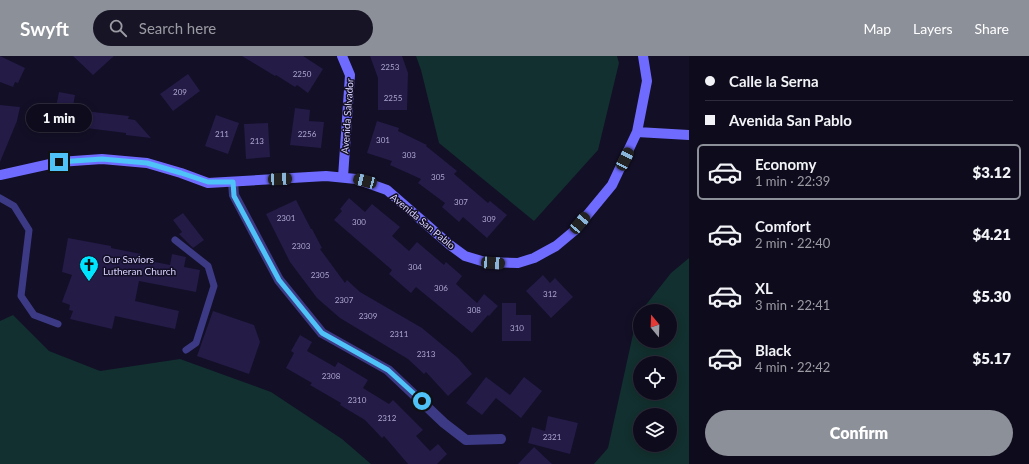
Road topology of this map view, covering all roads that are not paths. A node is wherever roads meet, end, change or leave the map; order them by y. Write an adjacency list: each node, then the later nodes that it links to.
1 (342, 56): 6 (street, Avenida Salvador)
2 (643, 56): 3 (street, Avenida San Pablo)
3 (638, 132): 4 (street); 6 (street, Avenida San Pablo)
4 (689, 136)
5 (0, 175): 7 (street, Avenida San Pablo)
6 (343, 177): 7 (street, Avenida San Pablo)
7 (233, 182): 12 (street)
8 (0, 198): 10 (lane)
9 (175, 240): 11 (lane)
10 (58, 324)
11 (186, 350)
12 (501, 439)

